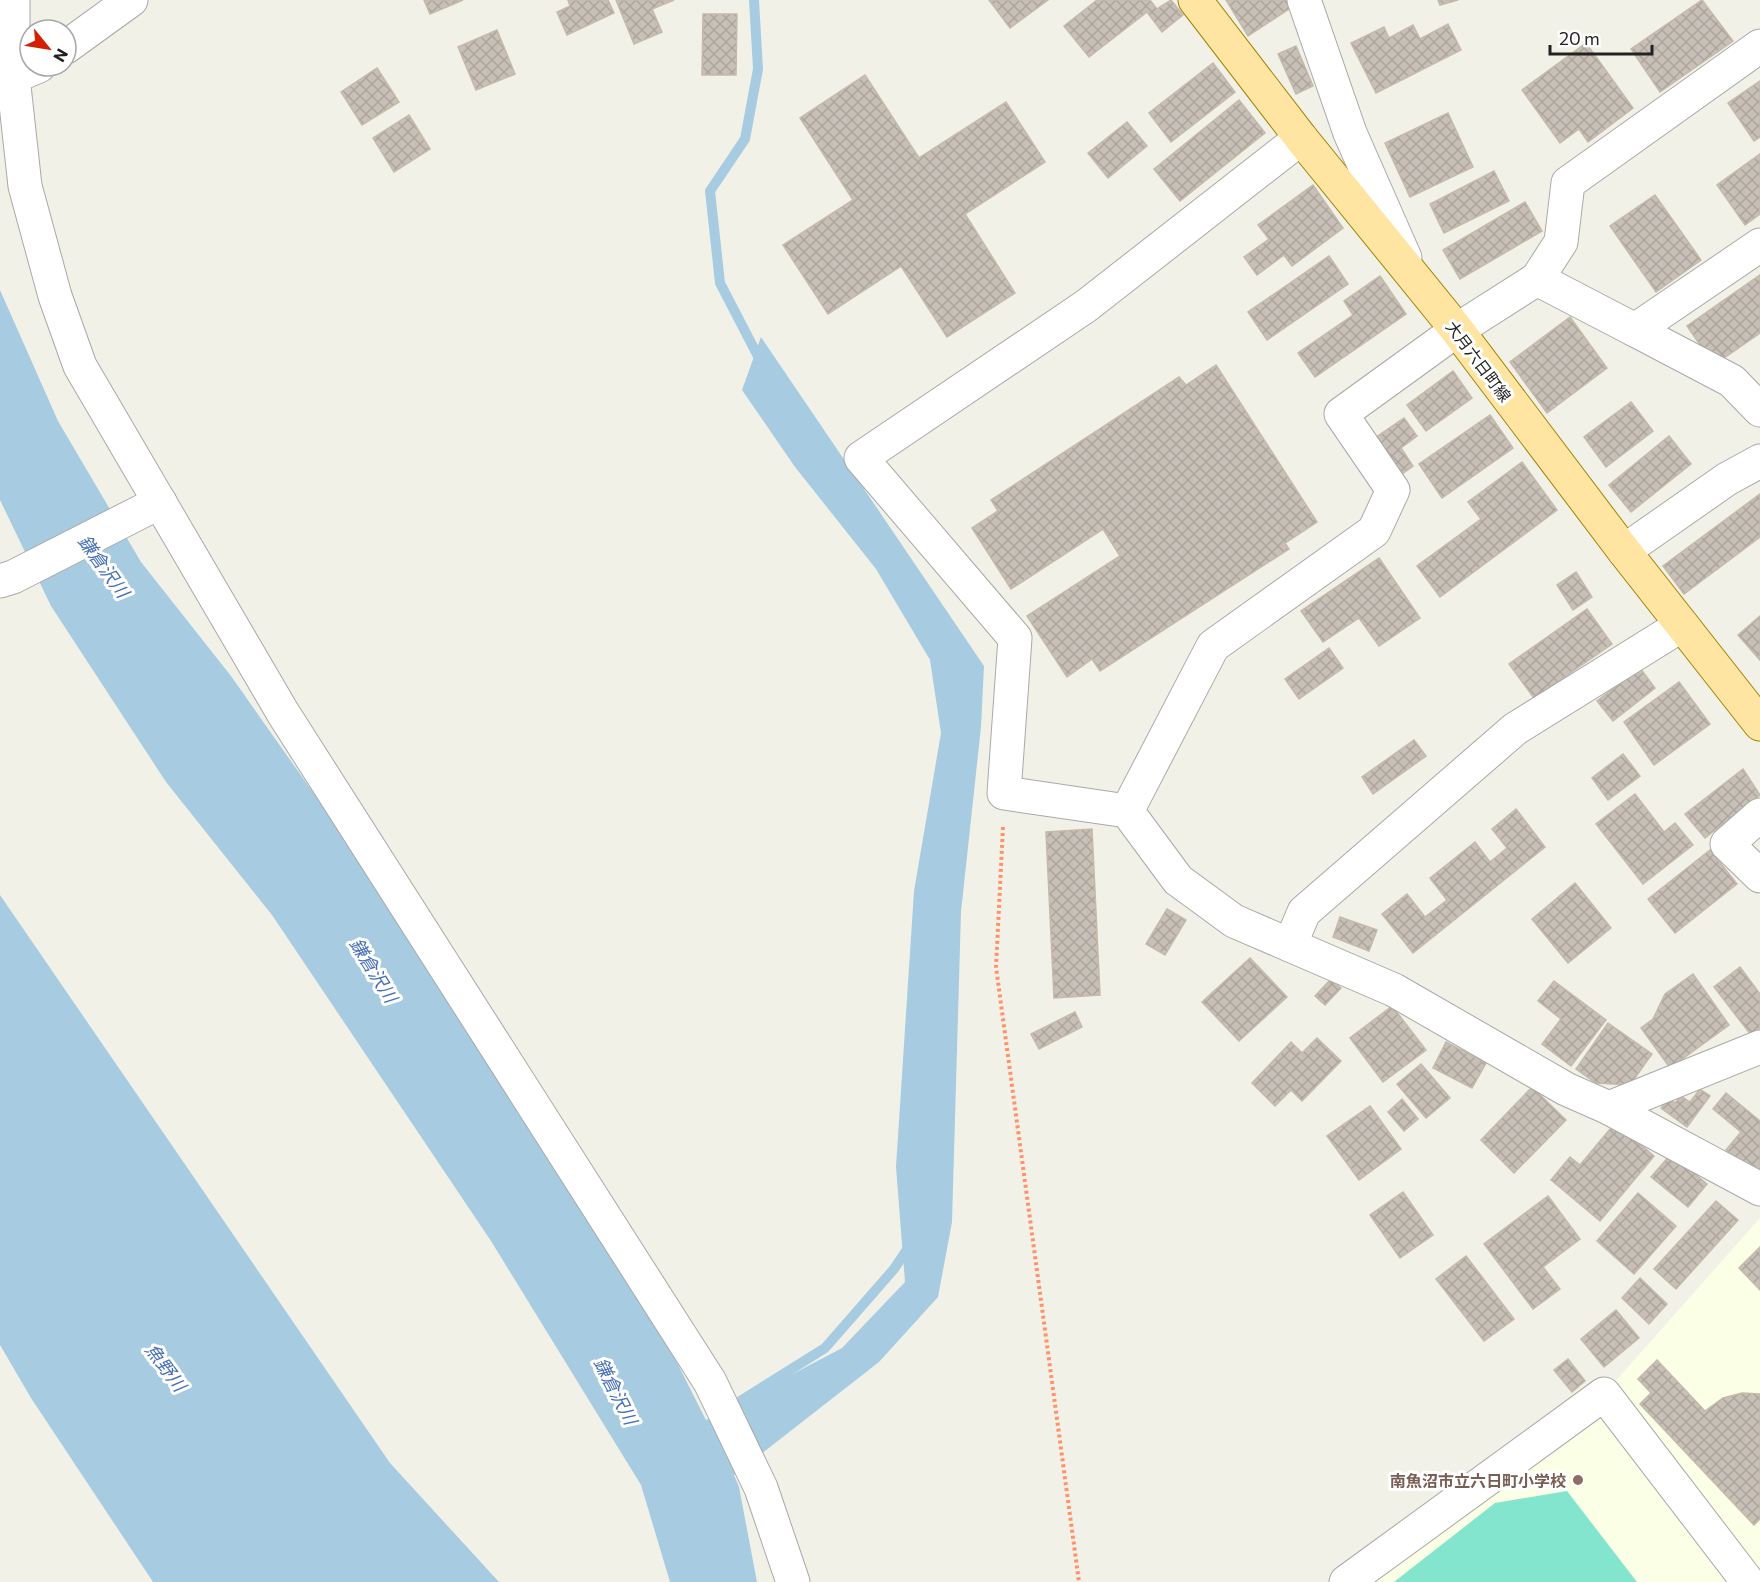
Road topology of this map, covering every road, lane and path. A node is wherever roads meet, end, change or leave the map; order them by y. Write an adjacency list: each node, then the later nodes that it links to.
1 (13, 0): 5 (street)
2 (131, 0): 6 (street)
3 (1195, 0): 9 (main road, 大月六日町線)
4 (1304, 0): 11 (street)
5 (18, 28)
6 (78, 38)
7 (1760, 46): 12 (street)
8 (26, 78): 17 (street)
9 (1301, 138): 11 (main road, 大月六日町線); 22 (street)
10 (1760, 245): 14 (street)
11 (1413, 276): 13 (main road, 大月六日町線)
12 (1538, 279): 13 (street); 14 (street)
13 (1457, 330): 18 (main road, 大月六日町線); 23 (street)
14 (1635, 330): 15 (street)
15 (1760, 410)
16 (1760, 461): 18 (street)
17 (146, 510): 19 (street); 31 (street)
18 (1624, 550): 20 (main road, 大月六日町線)
19 (7, 579)
20 (1682, 625): 21 (main road, 大月六日町線); 26 (street)
21 (1760, 724)
22 (1004, 793): 23 (street); 32 (path)
23 (1127, 810): 26 (street)
24 (1760, 815): 25 (street)
25 (1760, 876)
26 (1290, 945): 28 (street)
27 (1760, 1047): 28 (street)
28 (1609, 1107): 29 (street)
29 (1760, 1189)
30 (1760, 1566): 34 (street)
31 (793, 1582)
32 (1079, 1582)
33 (1346, 1582): 34 (street)
34 (1748, 1582)

